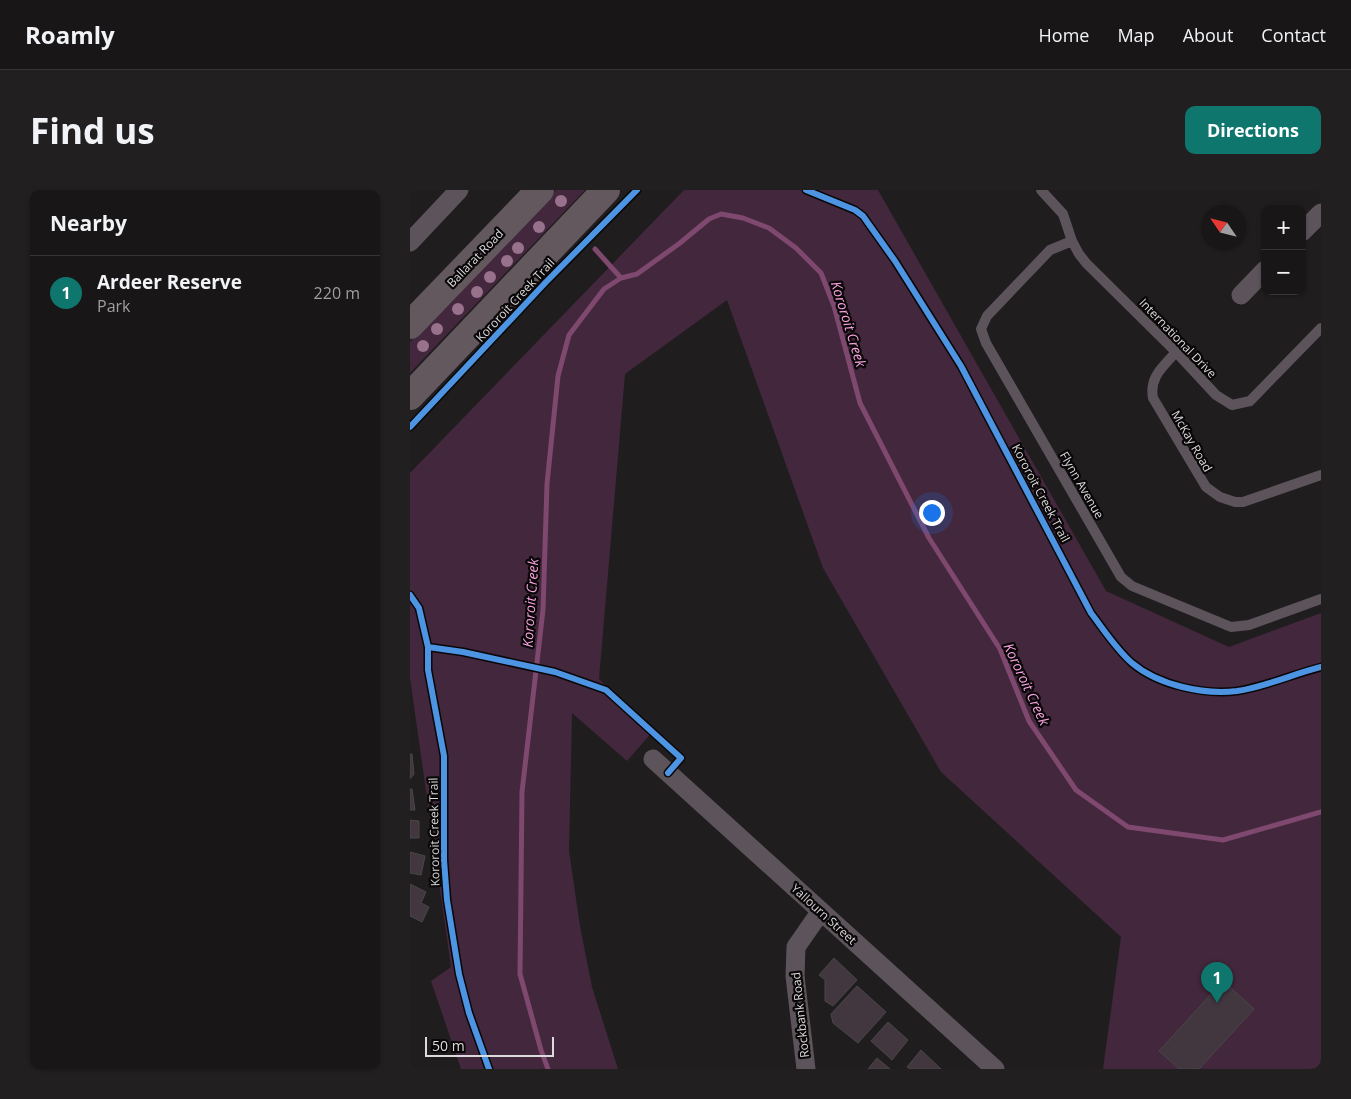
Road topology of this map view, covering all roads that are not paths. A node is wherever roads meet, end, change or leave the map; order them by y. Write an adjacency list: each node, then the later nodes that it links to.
1 (459, 190): 8 (street)
2 (540, 190): 11 (highway, Ballarat Road)
3 (606, 190): 14 (highway)
4 (1041, 190): 7 (lane, International Drive)
5 (1321, 213): 6 (street)
6 (1306, 228)
7 (1072, 241): 13 (lane, International Drive); 16 (lane, Flynn Avenue)
8 (410, 242)
9 (1261, 274): 10 (street)
10 (1240, 295)
11 (410, 325)
12 (1321, 328): 13 (lane, International Drive)
13 (1176, 352): 15 (lane, McKay Road)
14 (410, 396)
15 (1321, 475)
16 (1321, 599)
17 (653, 759): 18 (street, Yallourn Street)
18 (826, 915): 19 (street, Rockbank Road); 20 (street, Yallourn Street)
19 (806, 1069)
20 (995, 1069)

